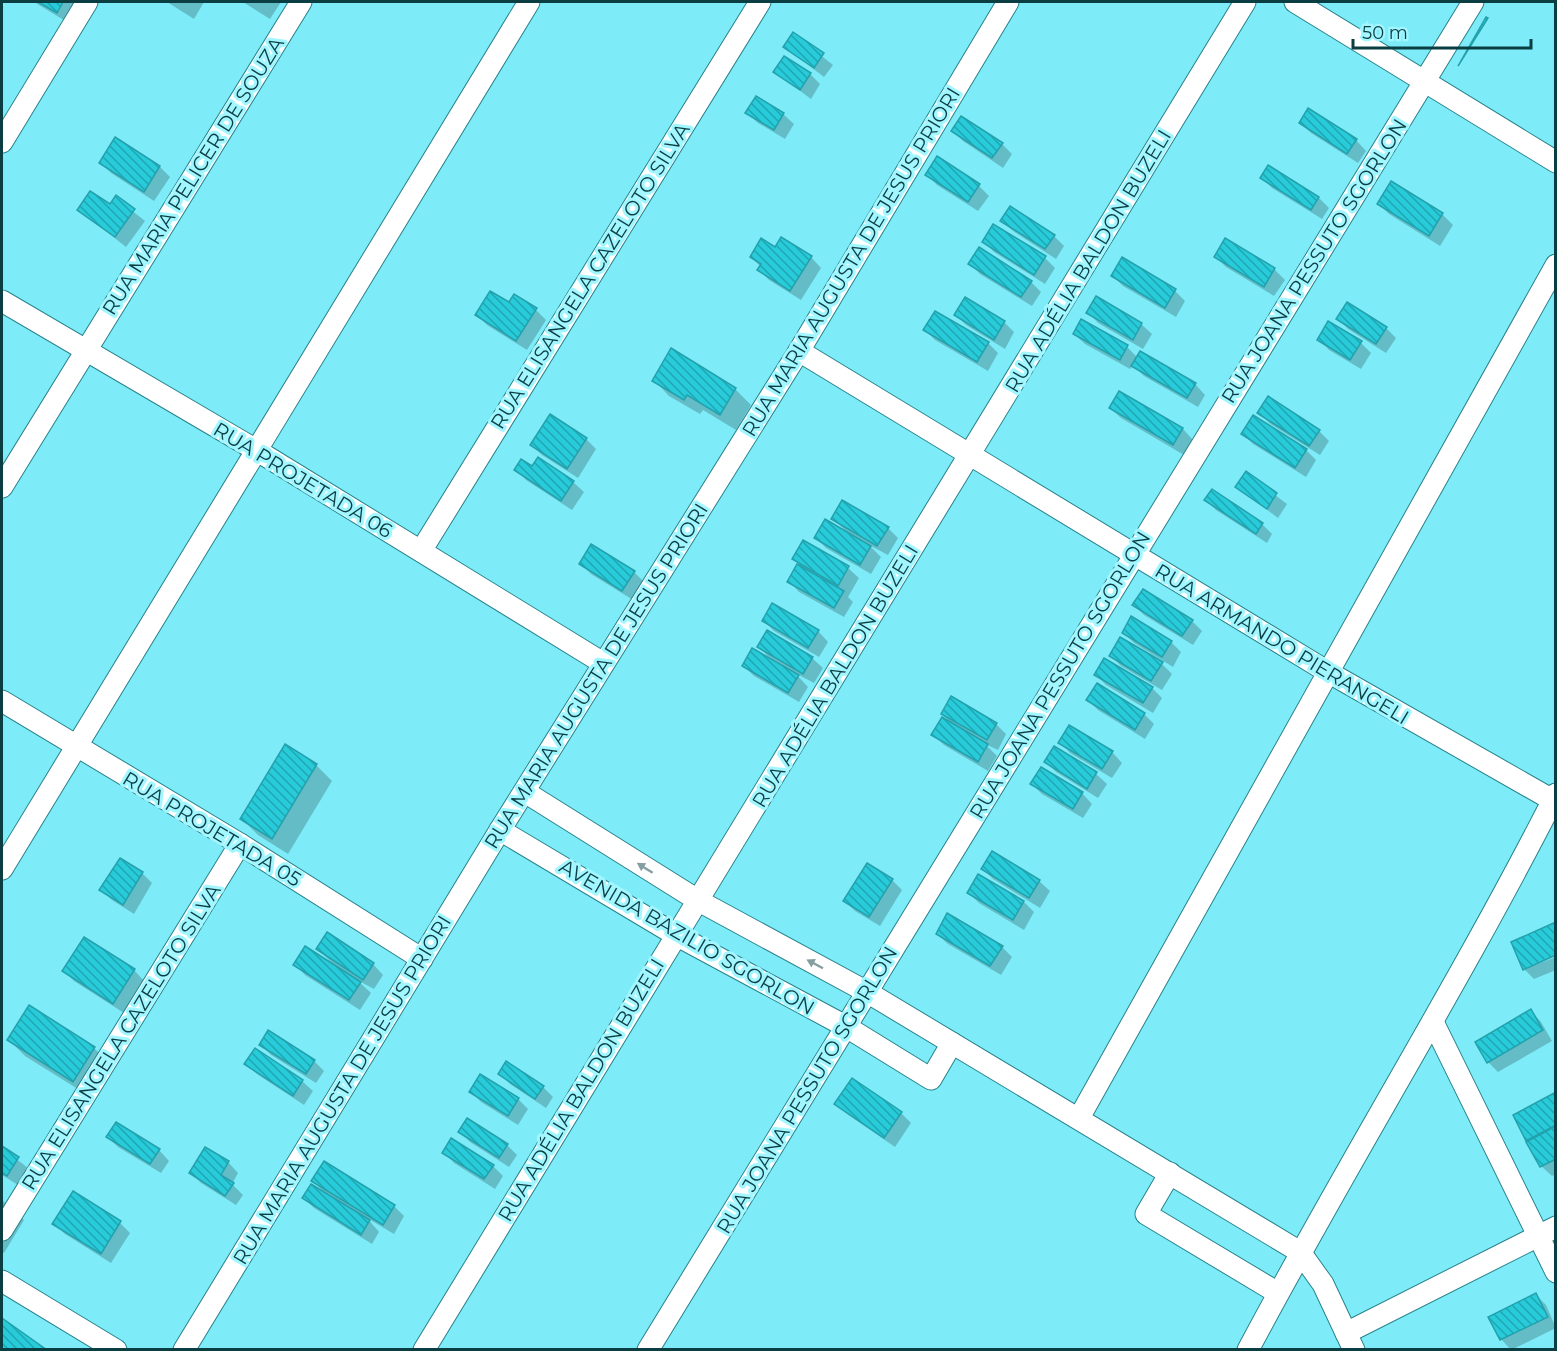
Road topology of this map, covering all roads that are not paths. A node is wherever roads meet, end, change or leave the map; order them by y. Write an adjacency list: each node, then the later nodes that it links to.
1 (87, 2): 10 (street)
2 (301, 2): 14 (street, RUA MARIA PELICER DE SOUZA)
3 (529, 2): 16 (street)
4 (760, 2): 19 (street, RUA ELISANGELA CAZELOTO SILVA)
5 (1008, 2): 15 (street, RUA MARIA AUGUSTA DE JESUS PRIORI)
6 (1245, 2): 17 (street, RUA ADÉLIA BALDON BUZELI)
7 (1295, 2): 9 (street)
8 (1473, 2): 9 (street, RUA JOANA PESSUTO SGORLON)
9 (1425, 82): 11 (street); 20 (street, RUA JOANA PESSUTO SGORLON)
10 (2, 142)
11 (1556, 162)
12 (1556, 264): 22 (street)
13 (2, 301): 14 (street, RUA PROJETADA 06)
14 (86, 351): 16 (street, RUA PROJETADA 06); 18 (street, RUA MARIA PELICER DE SOUZA)
15 (799, 351): 17 (street, RUA ARMANDO PIERANGELI); 21 (street, RUA MARIA AUGUSTA DE JESUS PRIORI)
16 (256, 450): 19 (street, RUA PROJETADA 06); 24 (street)
17 (969, 456): 20 (street, RUA ARMANDO PIERANGELI); 30 (street, RUA ADÉLIA BALDON BUZELI)
18 (2, 487)
19 (421, 551): 21 (street, RUA PROJETADA 06)
20 (1133, 556): 22 (street, RUA ARMANDO PIERANGELI); 33 (street, RUA JOANA PESSUTO SGORLON)
21 (603, 663): 25 (street, RUA MARIA AUGUSTA DE JESUS PRIORI)
22 (1328, 672): 26 (street, RUA ARMANDO PIERANGELI); 37 (street)
23 (2, 701): 24 (street, RUA PROJETADA 05)
24 (76, 746): 28 (street, RUA PROJETADA 05); 29 (street)
25 (525, 792): 27 (street, RUA MARIA AUGUSTA DE JESUS PRIORI); 30 (street, AVENIDA BAZILIO SGORLON, one-way to 25)
26 (1554, 799): 34 (street)
27 (500, 830): 31 (street, AVENIDA BAZILIO SGORLON); 32 (street, RUA MARIA AUGUSTA DE JESUS PRIORI)
28 (240, 844): 32 (street, RUA PROJETADA 05); 39 (street, RUA ELISANGELA CAZELOTO SILVA)
29 (2, 869)
30 (699, 901): 31 (street, RUA ADÉLIA BALDON BUZELI); 33 (street, AVENIDA BAZILIO SGORLON, one-way to 30)
31 (676, 935): 35 (street, AVENIDA BAZILIO SGORLON); 48 (street, RUA ADÉLIA BALDON BUZELI)
32 (422, 959): 47 (street, RUA MARIA AUGUSTA DE JESUS PRIORI)
33 (867, 992): 35 (street, RUA JOANA PESSUTO SGORLON); 36 (street, AVENIDA BAZILIO SGORLON)
34 (1433, 1022): 40 (street); 41 (street)
35 (845, 1026): 36 (street, AVENIDA BAZILIO SGORLON); 49 (street, RUA JOANA PESSUTO SGORLON)
36 (952, 1043): 37 (street, AVENIDA BAZILIO SGORLON)
37 (1079, 1119): 38 (street, AVENIDA BAZILIO SGORLON)
38 (1170, 1173): 41 (street, AVENIDA BAZILIO SGORLON); 44 (street)
39 (2, 1230)
40 (1547, 1232): 42 (street); 45 (street)
41 (1300, 1252): 44 (street); 45 (street)
42 (1556, 1272)
43 (2, 1281): 46 (street)
44 (1278, 1293): 50 (street)
45 (1350, 1341)
46 (117, 1350)
47 (183, 1350)
48 (424, 1350)
49 (648, 1350)
50 (1248, 1350)

